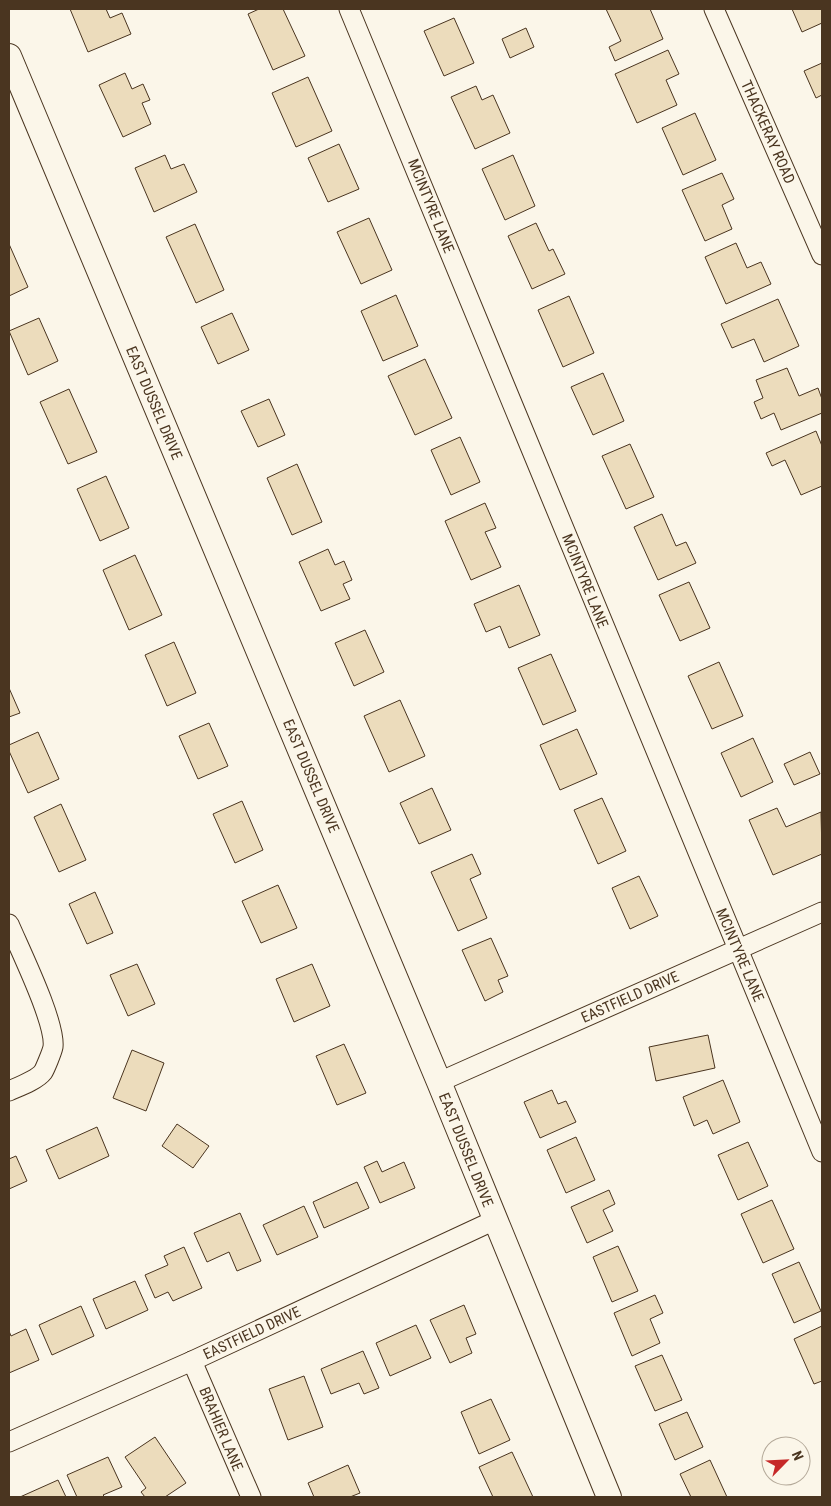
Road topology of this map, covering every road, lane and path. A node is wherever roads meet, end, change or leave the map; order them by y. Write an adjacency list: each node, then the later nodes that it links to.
1 (349, 9): 7 (street, MCINTYRE LANE)
2 (714, 9): 4 (street, THACKERAY ROAD)
3 (9, 56): 8 (street, EAST DUSSEL DRIVE)
4 (822, 255)
5 (822, 912): 7 (street, EASTFIELD DRIVE)
6 (9, 924): 9 (street)
7 (738, 950): 8 (street, EASTFIELD DRIVE); 10 (street, MCINTYRE LANE)
8 (439, 1082): 11 (street, EAST DUSSEL DRIVE)
9 (17, 1087)
10 (822, 1152)
11 (495, 1220): 12 (street, EASTFIELD DRIVE); 15 (street, EAST DUSSEL DRIVE)
12 (192, 1361): 13 (street, EASTFIELD DRIVE); 14 (street, BRAHIER LANE)
13 (9, 1442)
14 (251, 1497)
15 (609, 1497)

